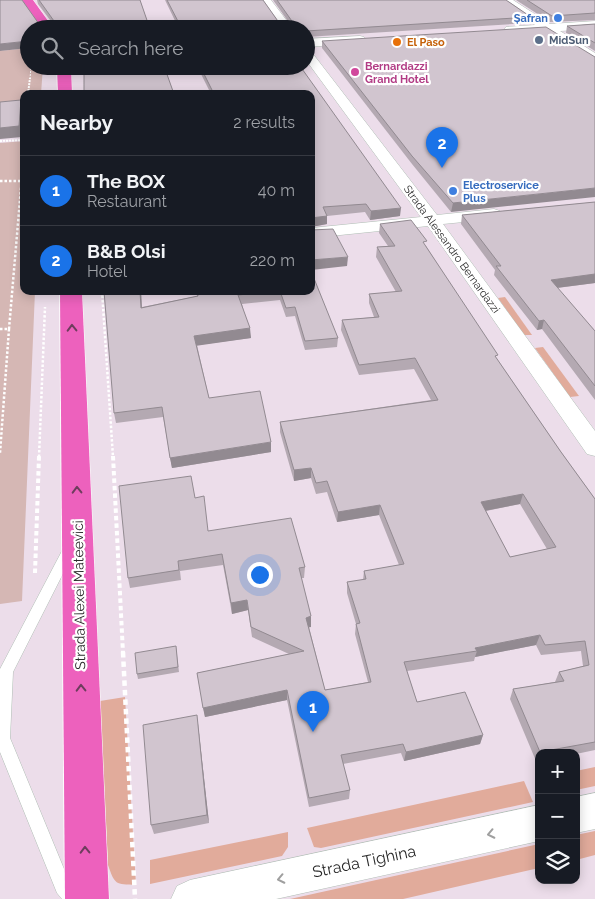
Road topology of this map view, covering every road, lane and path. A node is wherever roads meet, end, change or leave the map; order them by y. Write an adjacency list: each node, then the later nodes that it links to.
1 (266, 0): 5 (street)
2 (506, 0): 7 (main road)
3 (26, 1): 4 (main road)
4 (41, 20)
5 (281, 20)
6 (595, 25): 7 (main road)
7 (547, 28): 8 (main road); 11 (main road)
8 (499, 31)
9 (373, 39): 10 (main road)
10 (315, 42)
11 (595, 59)
12 (315, 64): 23 (street, Strada Alessandro Bernardazzi)
13 (31, 75): 15 (path)
14 (64, 75): 16 (main road)
15 (29, 90)
16 (65, 90)
17 (20, 140): 18 (path)
18 (0, 142)
19 (0, 181): 20 (path)
20 (20, 181)
21 (20, 194): 28 (path)
22 (509, 212): 23 (street)
23 (432, 220): 24 (street); 29 (street, Strada Alessandro Bernardazzi)
24 (315, 233)
25 (102, 295): 38 (path)
26 (58, 296): 31 (main road, Strada Alexei Mateevici, one-way to 26); 32 (path)
27 (0, 329): 28 (path)
28 (10, 329): 30 (path)
29 (595, 448)
30 (0, 453)
31 (78, 533): 36 (lane); 37 (main road, Strada Alexei Mateevici, one-way to 31)
32 (35, 575)
33 (595, 811): 34 (street)
34 (580, 814)
35 (535, 825): 39 (street, Strada Tighina, one-way to 39)
36 (75, 899)
37 (87, 899)
38 (135, 899)
39 (190, 899)

